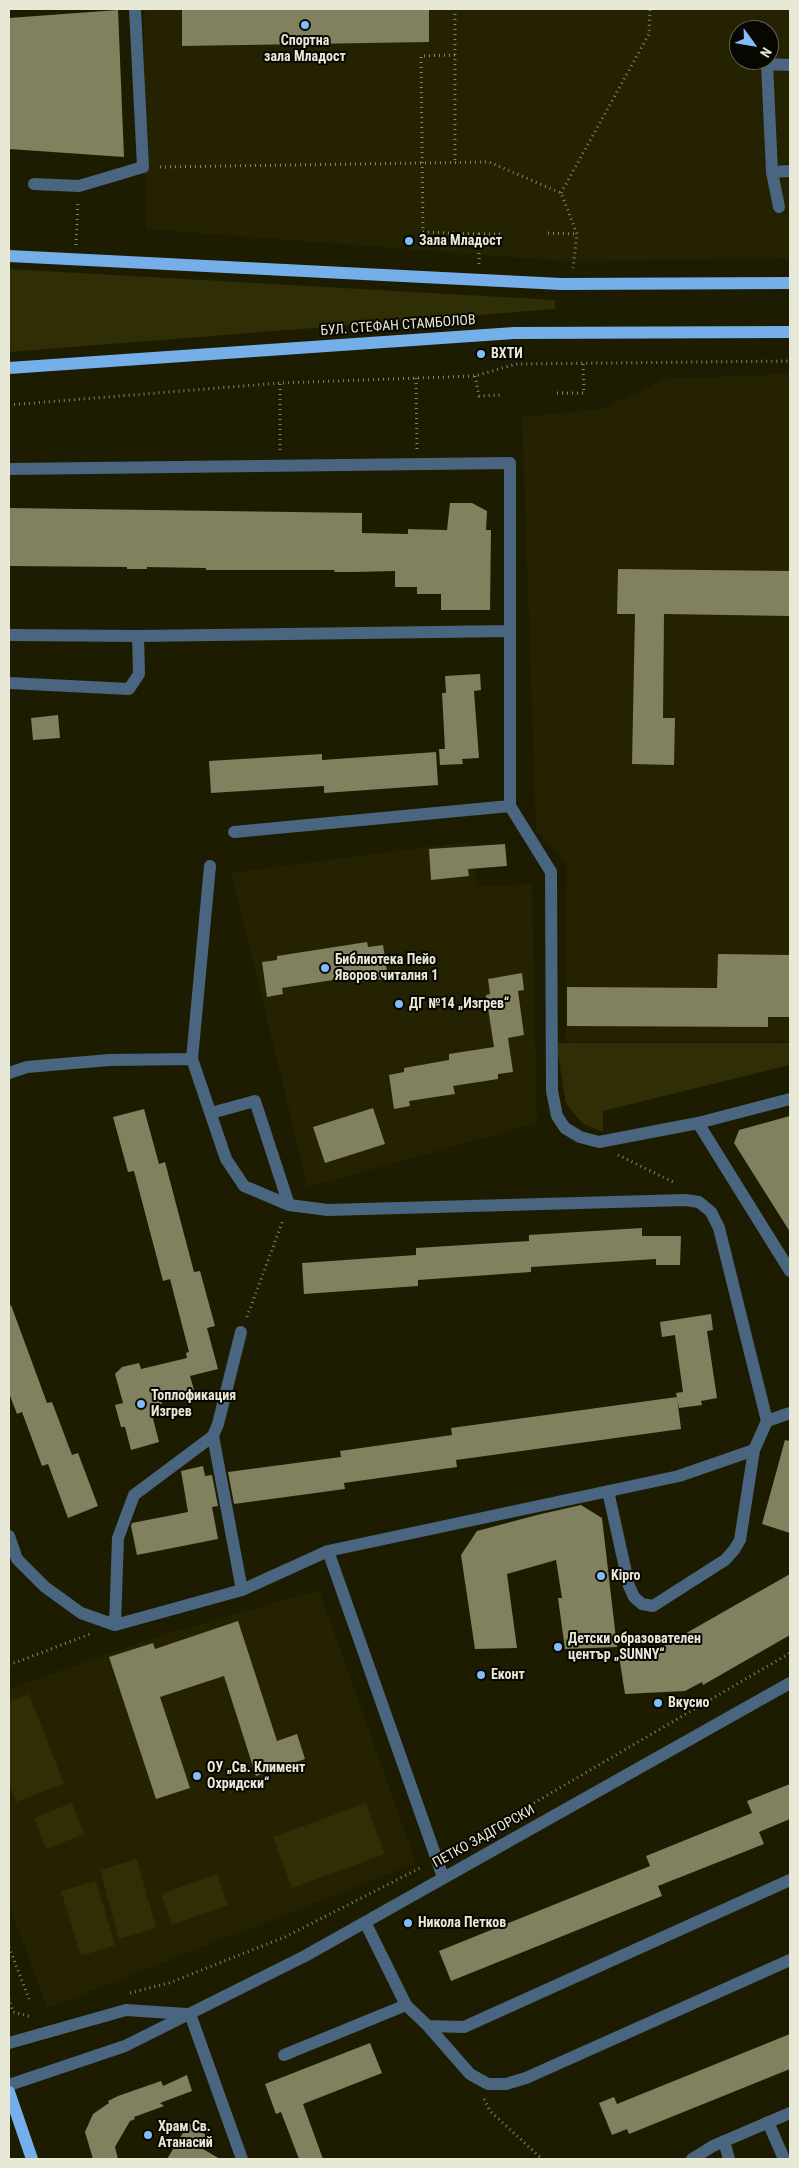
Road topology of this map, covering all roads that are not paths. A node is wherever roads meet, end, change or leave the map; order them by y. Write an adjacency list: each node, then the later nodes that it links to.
1 (135, 9): 5 (street)
2 (790, 65): 4 (street)
3 (790, 171): 4 (street)
4 (772, 172): 6 (street)
5 (34, 184)
6 (779, 208)
7 (9, 256): 8 (main road)
8 (790, 283)
9 (790, 332): 10 (main road, БУЛ. СТЕФАН СТАМБОЛОВ)
10 (9, 368)
11 (9, 469): 12 (street)
12 (510, 631): 14 (street); 16 (street)
13 (9, 635): 14 (street)
14 (138, 636): 15 (street)
15 (9, 683)
16 (510, 806): 17 (street); 23 (street)
17 (234, 832)
18 (210, 866): 19 (street)
19 (192, 1059): 20 (street); 22 (street)
20 (9, 1073)
21 (790, 1099): 23 (street)
22 (210, 1113): 24 (street); 24 (street)
23 (698, 1123): 25 (street)
24 (288, 1205): 28 (street)
25 (790, 1271)
26 (241, 1332): 29 (street)
27 (790, 1413): 28 (street)
28 (767, 1421): 30 (street)
29 (213, 1436): 34 (street); 35 (street)
30 (754, 1450): 31 (street); 31 (street)
31 (608, 1491): 33 (street)
32 (9, 1536): 35 (street)
33 (328, 1551): 34 (street); 37 (street)
34 (242, 1590): 35 (street)
35 (115, 1625)
36 (790, 1684): 37 (street, ПЕТКО ЗАДГОРСКИ)
37 (443, 1877): 39 (street, ПЕТКО ЗАДГОРСКИ)
38 (790, 1880): 43 (street)
39 (365, 1922): 41 (street); 42 (street, ПЕТКО ЗАДГОРСКИ)
40 (790, 1960): 43 (street)
41 (406, 2005): 43 (street); 45 (street)
42 (190, 2014): 44 (street); 46 (street, ПЕТКО ЗАДГОРСКИ); 52 (street)
43 (428, 2026)
44 (9, 2043)
45 (284, 2055)
46 (9, 2085)
47 (9, 2092): 51 (main road)
48 (790, 2113): 49 (street)
49 (768, 2122): 50 (street); 55 (street)
50 (724, 2141): 53 (street); 54 (street)
51 (32, 2159)
52 (242, 2159)
53 (692, 2159)
54 (729, 2159)
55 (784, 2159)

